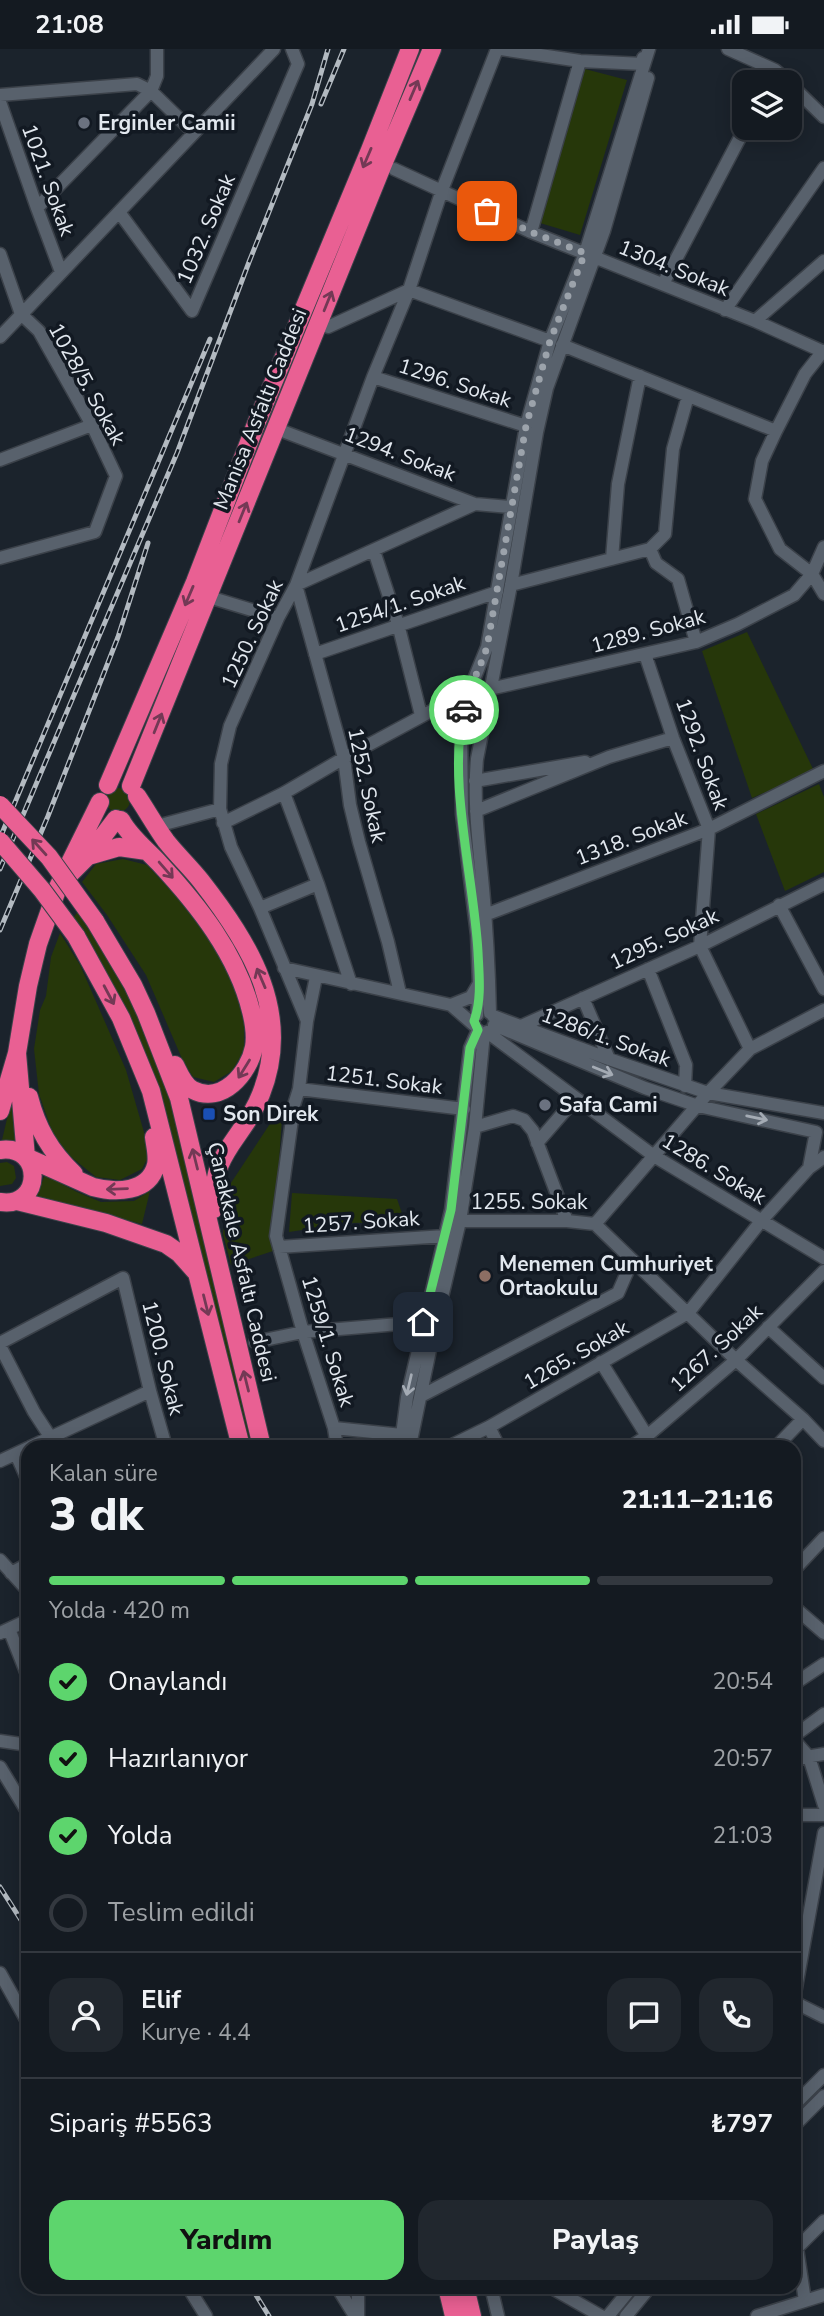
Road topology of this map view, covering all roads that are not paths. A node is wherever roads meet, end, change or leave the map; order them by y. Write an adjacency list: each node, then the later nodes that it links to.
1 (157, 49): 14 (street)
2 (274, 49): 19 (street)
3 (292, 49): 25 (street, 1032. Sokak)
4 (410, 49): 75 (highway, Manisa Asfaltı Caddesi, one-way to 75)
5 (432, 49): 45 (highway, Manisa Asfaltı Caddesi, one-way to 5)
6 (499, 49): 11 (street); 23 (street, 1250. Sokak)
7 (642, 49): 12 (street)
8 (649, 49): 12 (street)
9 (656, 49): 28 (street)
10 (728, 49): 13 (street)
11 (580, 61): 12 (street); 26 (street)
12 (644, 64): 28 (street)
13 (775, 70)
14 (150, 91): 15 (street); 19 (street); 24 (street)
15 (0, 95)
16 (802, 95): 18 (street)
17 (0, 102): 24 (street, 1021. Sokak)
18 (824, 117)
19 (194, 132): 25 (street)
20 (739, 140): 31 (street)
21 (824, 168): 33 (street)
22 (394, 169): 23 (street, 1304. Sokak)
23 (442, 190): 26 (street, 1304. Sokak); 32 (street, 1250. Sokak)
24 (37, 208): 30 (street, 1021. Sokak)
25 (119, 212): 30 (street)
26 (531, 232): 28 (street, 1304. Sokak)
27 (0, 254): 34 (street)
28 (590, 255): 31 (street, 1304. Sokak); 38 (street)
29 (824, 261): 35 (street)
30 (61, 272): 34 (street)
31 (663, 284): 33 (street, 1304. Sokak)
32 (409, 290): 36 (street); 38 (street); 41 (street, 1250. Sokak)
33 (725, 310): 35 (street, 1304. Sokak)
34 (21, 314): 37 (street); 43 (street, 1028/5. Sokak)
35 (755, 321): 39 (street, 1304. Sokak)
36 (328, 327)
37 (0, 337)
38 (556, 343): 40 (street); 44 (street); 58 (street)
39 (823, 352): 46 (street)
40 (640, 376): 42 (street); 55 (street)
41 (373, 377): 44 (street, 1296. Sokak); 47 (street, 1250. Sokak)
42 (688, 395): 46 (street); 52 (street)
43 (92, 425): 48 (street); 54 (street, 1028/5. Sokak)
44 (526, 426): 50 (street)
45 (277, 429): 47 (street, 1294. Sokak); 61 (highway, Manisa Asfaltı Caddesi, one-way to 45)
46 (776, 431): 56 (street)
47 (345, 453): 49 (street, 1294. Sokak); 57 (street, 1250. Sokak)
48 (0, 460)
49 (475, 504): 50 (street, 1294. Sokak); 53 (street)
50 (510, 506): 59 (street)
51 (824, 547): 56 (street, 1289. Sokak)
52 (650, 549): 55 (street); 64 (street)
53 (374, 551): 57 (street); 63 (street)
54 (0, 558)
55 (612, 559): 58 (street)
56 (812, 574): 60 (street); 64 (street, 1289. Sokak)
57 (296, 585): 62 (street, 1250. Sokak); 65 (street, 1252. Sokak)
58 (511, 585): 67 (street)
59 (497, 592): 63 (street, 1254/1. Sokak); 68 (street)
60 (824, 594)
61 (209, 597): 62 (street); 76 (highway, Manisa Asfaltı Caddesi, one-way to 61)
62 (278, 618): 80 (street, 1250. Sokak)
63 (398, 624): 65 (street, 1254/1. Sokak); 69 (street)
64 (696, 642): 66 (street, 1289. Sokak)
65 (315, 654): 72 (street, 1252. Sokak)
66 (645, 654): 67 (street, 1289. Sokak); 70 (street, 1292. Sokak)
67 (490, 689): 68 (street, 1289. Sokak); 74 (street)
68 (468, 694): 69 (street); 101 (street)
69 (421, 715): 72 (street)
70 (673, 738): 71 (street); 85 (street, 1292. Sokak)
71 (610, 757): 74 (street); 81 (street)
72 (344, 758): 77 (street); 103 (street, 1252. Sokak)
73 (824, 771): 85 (street, 1318. Sokak)
74 (475, 781): 81 (street)
75 (108, 785): 76 (highway); 78 (highway)
76 (134, 791): 82 (highway); 84 (highway)
77 (285, 793): 83 (street); 89 (street)
78 (100, 801): 82 (highway); 91 (highway)
79 (0, 805): 95 (highway, Çanakkale Asfaltı Caddesi, one-way to 79, bridge)
80 (220, 809): 83 (street, 1250. Sokak); 84 (street)
81 (476, 811): 94 (street)
82 (118, 819): 87 (highway); 88 (highway)
83 (223, 823): 93 (street, 1250. Sokak)
84 (157, 825): 139 (highway, one-way to 84)
85 (709, 829): 94 (street, 1318. Sokak); 96 (street, 1292. Sokak)
86 (0, 841): 111 (highway, Çanakkale Asfaltı Caddesi, one-way to 111, bridge)
87 (147, 851): 88 (highway); 95 (highway, one-way to 95)
88 (88, 856): 91 (highway)
89 (318, 884): 93 (street); 100 (street)
90 (824, 884): 92 (street, 1295. Sokak)
91 (58, 887): 112 (highway)
92 (779, 905): 96 (street, 1295. Sokak); 102 (street)
93 (260, 908): 97 (street, 1250. Sokak)
94 (485, 915): 108 (street)
95 (110, 944): 139 (highway, Çanakkale Asfaltı Caddesi, one-way to 95)
96 (700, 946): 98 (street, 1295. Sokak); 110 (street)
97 (284, 968): 99 (street); 107 (street, 1250. Sokak)
98 (648, 969): 104 (street, 1295. Sokak); 114 (street)
99 (316, 977): 100 (street); 107 (street)
100 (351, 984): 103 (street)
101 (479, 984): 105 (street); 108 (street)
102 (824, 989)
103 (400, 993): 105 (street)
104 (583, 998): 109 (street, 1295. Sokak); 113 (street)
105 (451, 1005): 108 (street)
106 (824, 1010): 110 (street)
107 (307, 1021): 115 (street)
108 (485, 1024): 109 (street, 1286/1. Sokak); 117 (street, 1286. Sokak); 118 (street, 1286/1. Sokak, one-way to 118); 119 (street); 122 (street)
109 (519, 1027): 113 (street, 1286/1. Sokak)
110 (750, 1049): 116 (street)
111 (136, 1052): 131 (highway, one-way to 131); 143 (highway, Çanakkale Asfaltı Caddesi)
112 (17, 1053): 120 (highway); 128 (highway); 131 (highway)
113 (609, 1059): 114 (street, 1286/1. Sokak)
114 (685, 1086): 116 (street, 1286/1. Sokak)
115 (299, 1089): 119 (street, 1251. Sokak); 138 (street)
116 (708, 1093): 118 (street, 1255. Sokak); 121 (street)
117 (576, 1098): 124 (street); 127 (street, 1286. Sokak)
118 (698, 1106): 123 (street, one-way to 123); 127 (street, 1255. Sokak)
119 (464, 1109): 137 (street)
120 (0, 1111)
121 (824, 1115): 123 (street)
122 (475, 1127): 124 (street); 134 (street)
123 (816, 1132): 125 (street); 130 (street)
124 (537, 1143): 135 (street)
125 (824, 1145)
126 (0, 1150): 128 (highway)
127 (654, 1156): 133 (street, 1286. Sokak); 136 (street, 1255. Sokak)
128 (26, 1157): 131 (highway); 132 (highway)
129 (824, 1157): 130 (street, 1265. Sokak)
130 (809, 1168): 133 (street, 1265. Sokak)
131 (82, 1181)
132 (5, 1203): 143 (highway)
133 (762, 1220): 140 (street, 1286. Sokak); 144 (street, 1265. Sokak)
134 (460, 1221): 135 (street, 1255. Sokak); 154 (street)
135 (566, 1221): 136 (street, 1255. Sokak)
136 (595, 1224): 141 (street)
137 (445, 1236): 138 (street, 1257. Sokak); 145 (street)
138 (279, 1247): 147 (street, 1259/1. Sokak)
139 (215, 1251): 162 (highway, Çanakkale Asfaltı Caddesi, one-way to 139)
140 (824, 1258)
141 (632, 1261): 144 (street); 154 (street)
142 (824, 1272): 146 (street, 1267. Sokak)
143 (197, 1273): 161 (highway, Çanakkale Asfaltı Caddesi, one-way to 161)
144 (688, 1313): 150 (street); 151 (street, 1265. Sokak)
145 (423, 1322): 147 (street); 165 (street, one-way to 165)
146 (768, 1327): 150 (street, 1267. Sokak); 152 (street)
147 (303, 1332): 148 (street); 156 (street, 1259/1. Sokak)
148 (255, 1342)
149 (0, 1345): 153 (street, 1200. Sokak); 158 (street)
150 (736, 1360): 155 (street); 170 (street, 1267. Sokak)
151 (601, 1362): 157 (street, 1265. Sokak); 169 (street)
152 (824, 1378)
153 (150, 1391): 158 (street); 160 (street, 1200. Sokak)
154 (421, 1396): 166 (street)
155 (803, 1419): 171 (street); 172 (street)
156 (334, 1427): 163 (street, 1259/1. Sokak); 164 (street)
157 (489, 1427): 167 (street, 1265. Sokak); 168 (street)
158 (51, 1438): 159 (street)
159 (47, 1440)
160 (164, 1440)
161 (239, 1440)
162 (260, 1440)
163 (336, 1440)
164 (391, 1440)
165 (404, 1440)
166 (407, 1440)
167 (462, 1440)
168 (496, 1440)
169 (638, 1440)
170 (643, 1440)
171 (783, 1440)
172 (824, 1441)
173 (21, 1452): 174 (street)
174 (0, 1461)
175 (824, 1538): 177 (street)
176 (0, 1560): 179 (street)
177 (801, 1563)
178 (21, 1568): 179 (street)
179 (11, 1573): 180 (street)
180 (21, 1584)
181 (801, 1614): 184 (street)
182 (21, 1623): 183 (street)
183 (4, 1631): 185 (street)
184 (824, 1633)
185 (21, 1664)
186 (824, 1664): 187 (street)
187 (801, 1679)
188 (824, 1714): 189 (street)
189 (801, 1732)
190 (0, 1741): 191 (street)
191 (21, 1744)
192 (801, 1747): 194 (street)
193 (824, 1754): 194 (street)
194 (809, 1757): 195 (street); 198 (street)
195 (801, 1758)
196 (0, 1767): 197 (street)
197 (21, 1802)
198 (824, 1805)
199 (801, 1815): 200 (street)
200 (824, 1815)
201 (824, 1833): 202 (street)
202 (801, 1962)
203 (0, 1973): 205 (street)
204 (801, 2005): 206 (street)
205 (21, 2010)
206 (824, 2017)
207 (824, 2075): 208 (street)
208 (801, 2096)
209 (824, 2096): 210 (street)
210 (801, 2119)
211 (824, 2221): 212 (street)
212 (801, 2243)
213 (801, 2277): 224 (street)
214 (192, 2294): 225 (street)
215 (342, 2294): 226 (street)
216 (358, 2294): 226 (street)
217 (449, 2294): 227 (highway)
218 (467, 2294): 228 (highway)
219 (493, 2294): 229 (street)
220 (562, 2294): 230 (street)
221 (626, 2294): 231 (street)
222 (644, 2294): 232 (street)
223 (824, 2295): 224 (street)
224 (805, 2301): 233 (street)
225 (206, 2316)
226 (357, 2316)
227 (454, 2316)
228 (472, 2316)
229 (498, 2316)
230 (601, 2316)
231 (608, 2316)
232 (626, 2316)
233 (757, 2316)

